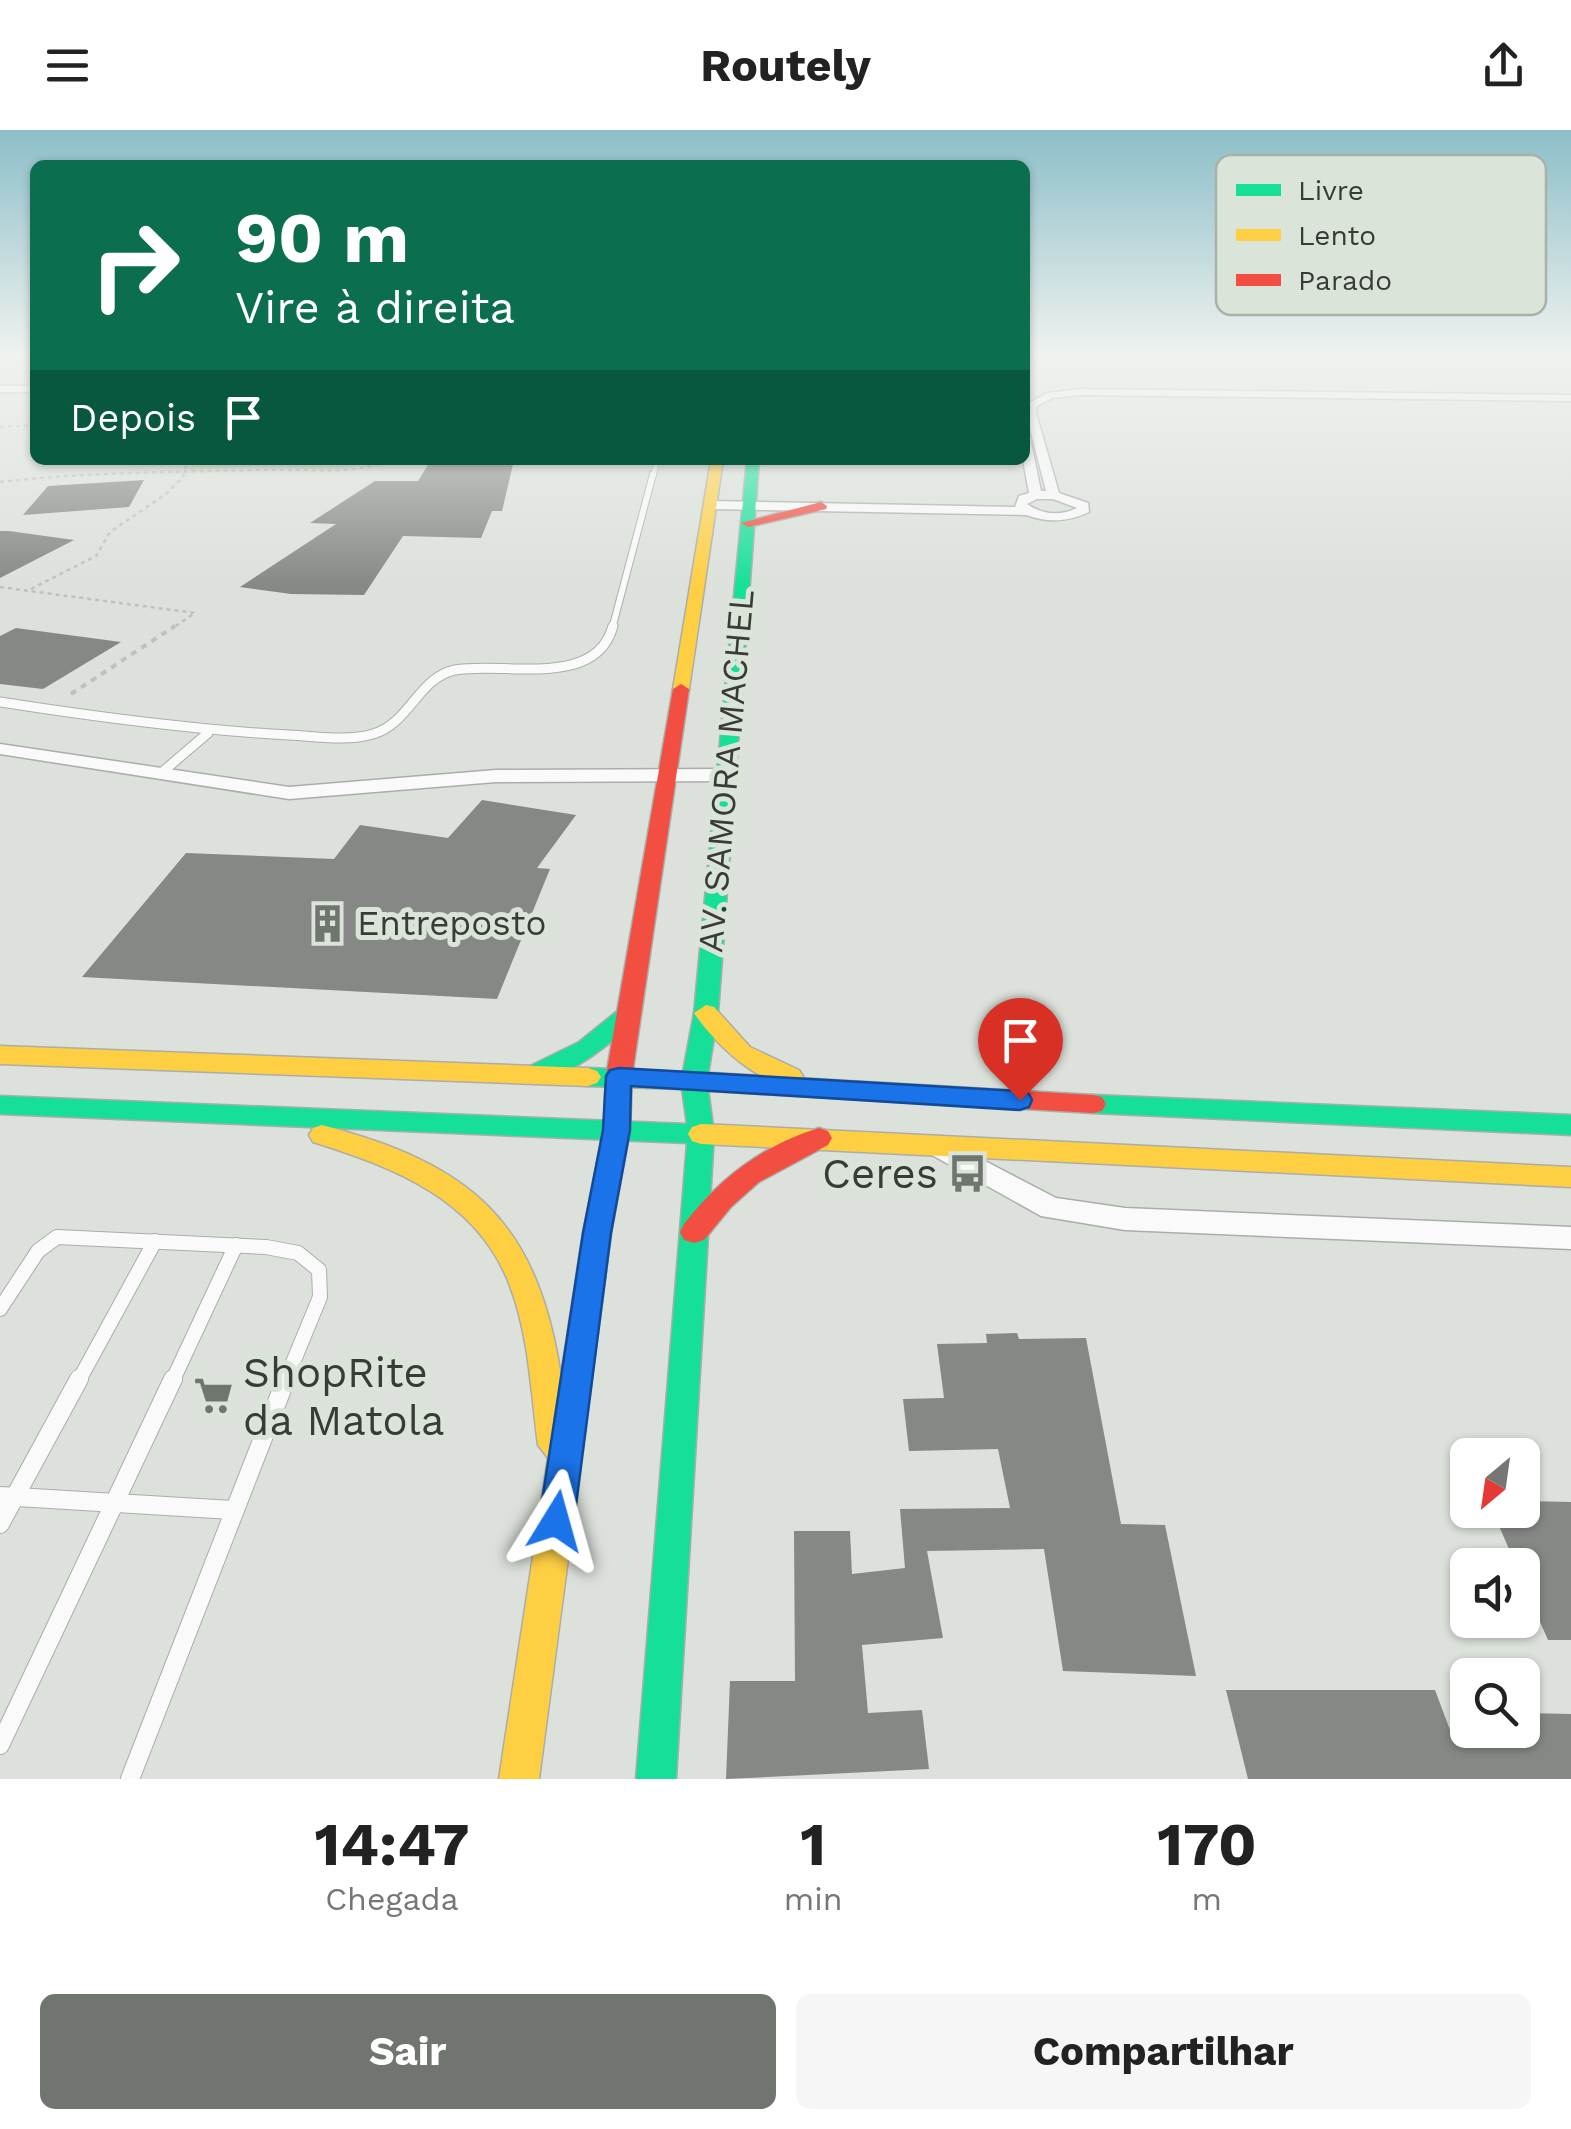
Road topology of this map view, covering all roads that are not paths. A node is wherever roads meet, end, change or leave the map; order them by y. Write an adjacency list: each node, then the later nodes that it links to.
1 (1037, 433): 6 (street)
2 (656, 465): 11 (lane)
3 (715, 465): 7 (main road, AV. SAMORA MACHEL)
4 (1026, 465): 9 (street)
5 (749, 492): 7 (street); 8 (main road); 8 (main road); 14 (main road, AV. SAMORA MACHEL)
6 (1053, 494): 9 (street); 9 (street)
7 (711, 500): 15 (main road, AV. SAMORA MACHEL)
8 (810, 501): 9 (street); 9 (street)
9 (1028, 502)
10 (0, 702): 11 (lane)
11 (208, 733): 13 (lane)
12 (0, 750): 13 (street)
13 (160, 774): 15 (street)
14 (726, 775): 15 (street); 16 (main road, AV. SAMORA MACHEL)
15 (666, 776): 17 (main road, AV. SAMORA MACHEL)
16 (706, 1013): 21 (main road, AV. SAMORA MACHEL); 22 (main road)
17 (629, 1014): 19 (main road); 20 (main road, AV. SAMORA MACHEL)
18 (0, 1055): 19 (main road)
19 (536, 1074): 20 (main road)
20 (619, 1076): 21 (main road); 26 (main road, AV. SAMORA MACHEL)
21 (694, 1081): 22 (main road); 27 (main road, AV. SAMORA MACHEL)
22 (839, 1089): 25 (main road)
23 (0, 1105): 24 (main road)
24 (126, 1111): 26 (main road); 36 (main road)
25 (1571, 1126)
26 (616, 1130): 27 (main road); 36 (main road, AV. SAMORA MACHEL)
27 (701, 1134): 28 (main road); 31 (main road, AV. SAMORA MACHEL)
28 (819, 1138): 29 (main road); 31 (main road)
29 (933, 1144): 30 (main road); 32 (street)
30 (1571, 1177)
31 (694, 1233): 44 (main road, AV. SAMORA MACHEL)
32 (1571, 1238)
33 (155, 1241): 34 (lane); 35 (lane); 37 (lane)
34 (236, 1245): 38 (lane); 39 (lane)
35 (0, 1310)
36 (562, 1484): 43 (main road, AV. SAMORA MACHEL)
37 (7, 1497): 38 (lane); 40 (lane)
38 (114, 1503): 39 (lane); 41 (lane)
39 (232, 1510): 42 (lane)
40 (0, 1524)
41 (0, 1746)
42 (130, 1779)
43 (518, 1779)
44 (656, 1779)

